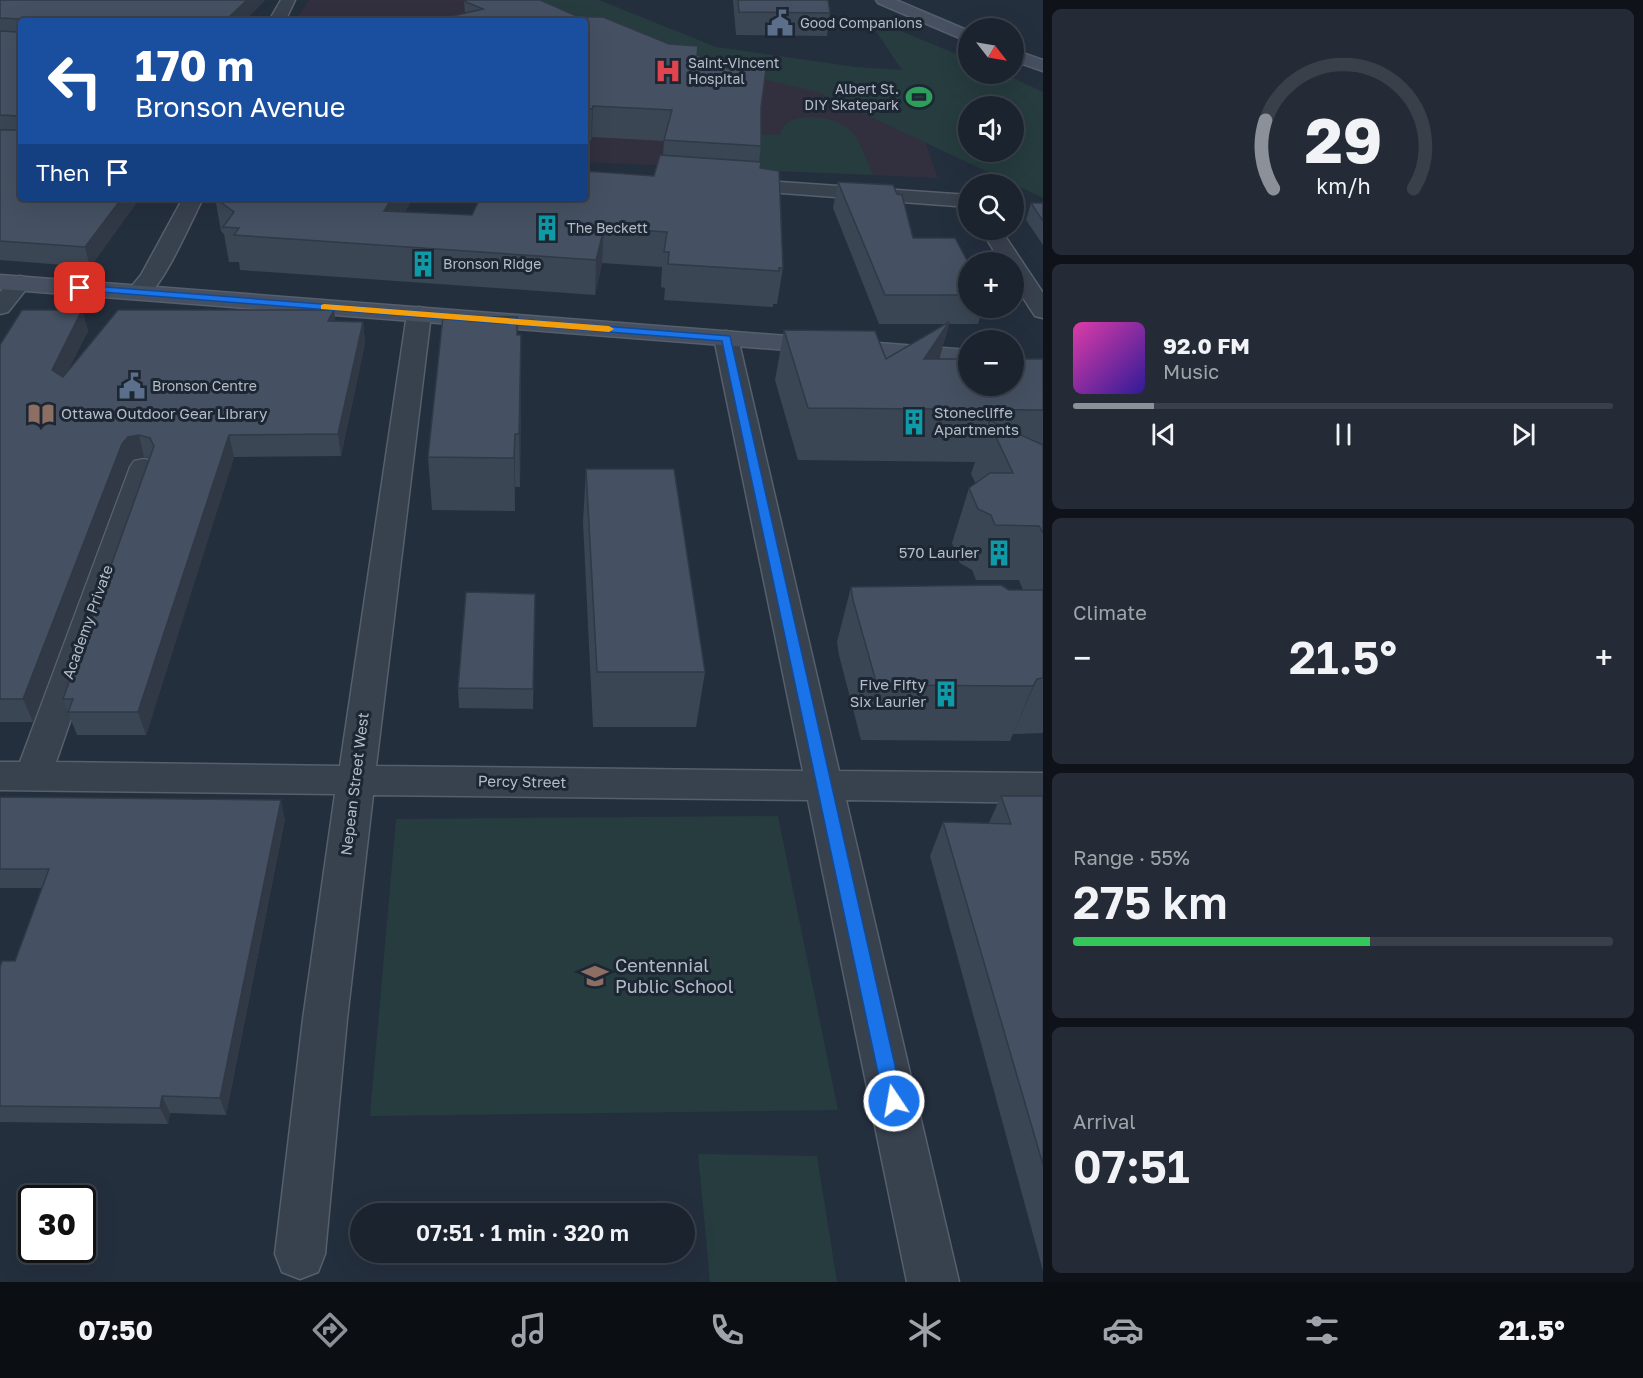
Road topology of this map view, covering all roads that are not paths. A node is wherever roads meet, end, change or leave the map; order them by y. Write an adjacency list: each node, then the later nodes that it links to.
1 (288, 0): 3 (street)
2 (883, 0): 4 (main road)
3 (279, 18)
4 (958, 32)
5 (1024, 59): 6 (main road)
6 (1043, 66)
7 (717, 183): 8 (street)
8 (958, 200)
9 (191, 201): 12 (street)
10 (1024, 281): 14 (street)
11 (10, 283): 12 (main road); 13 (street)
12 (139, 292): 15 (main road)
13 (0, 308)
14 (1043, 311)
15 (419, 314): 16 (main road); 20 (street, Nepean Street West)
16 (726, 338): 17 (main road); 21 (street)
17 (958, 356)
18 (144, 467): 19 (street, Academy Private)
19 (16, 776): 20 (street, Percy Street)
20 (355, 780): 21 (street, Percy Street); 23 (street, Nepean Street West)
21 (824, 785): 22 (street, Percy Street); 24 (street)
22 (1043, 788)
23 (300, 1254)
24 (933, 1282)

